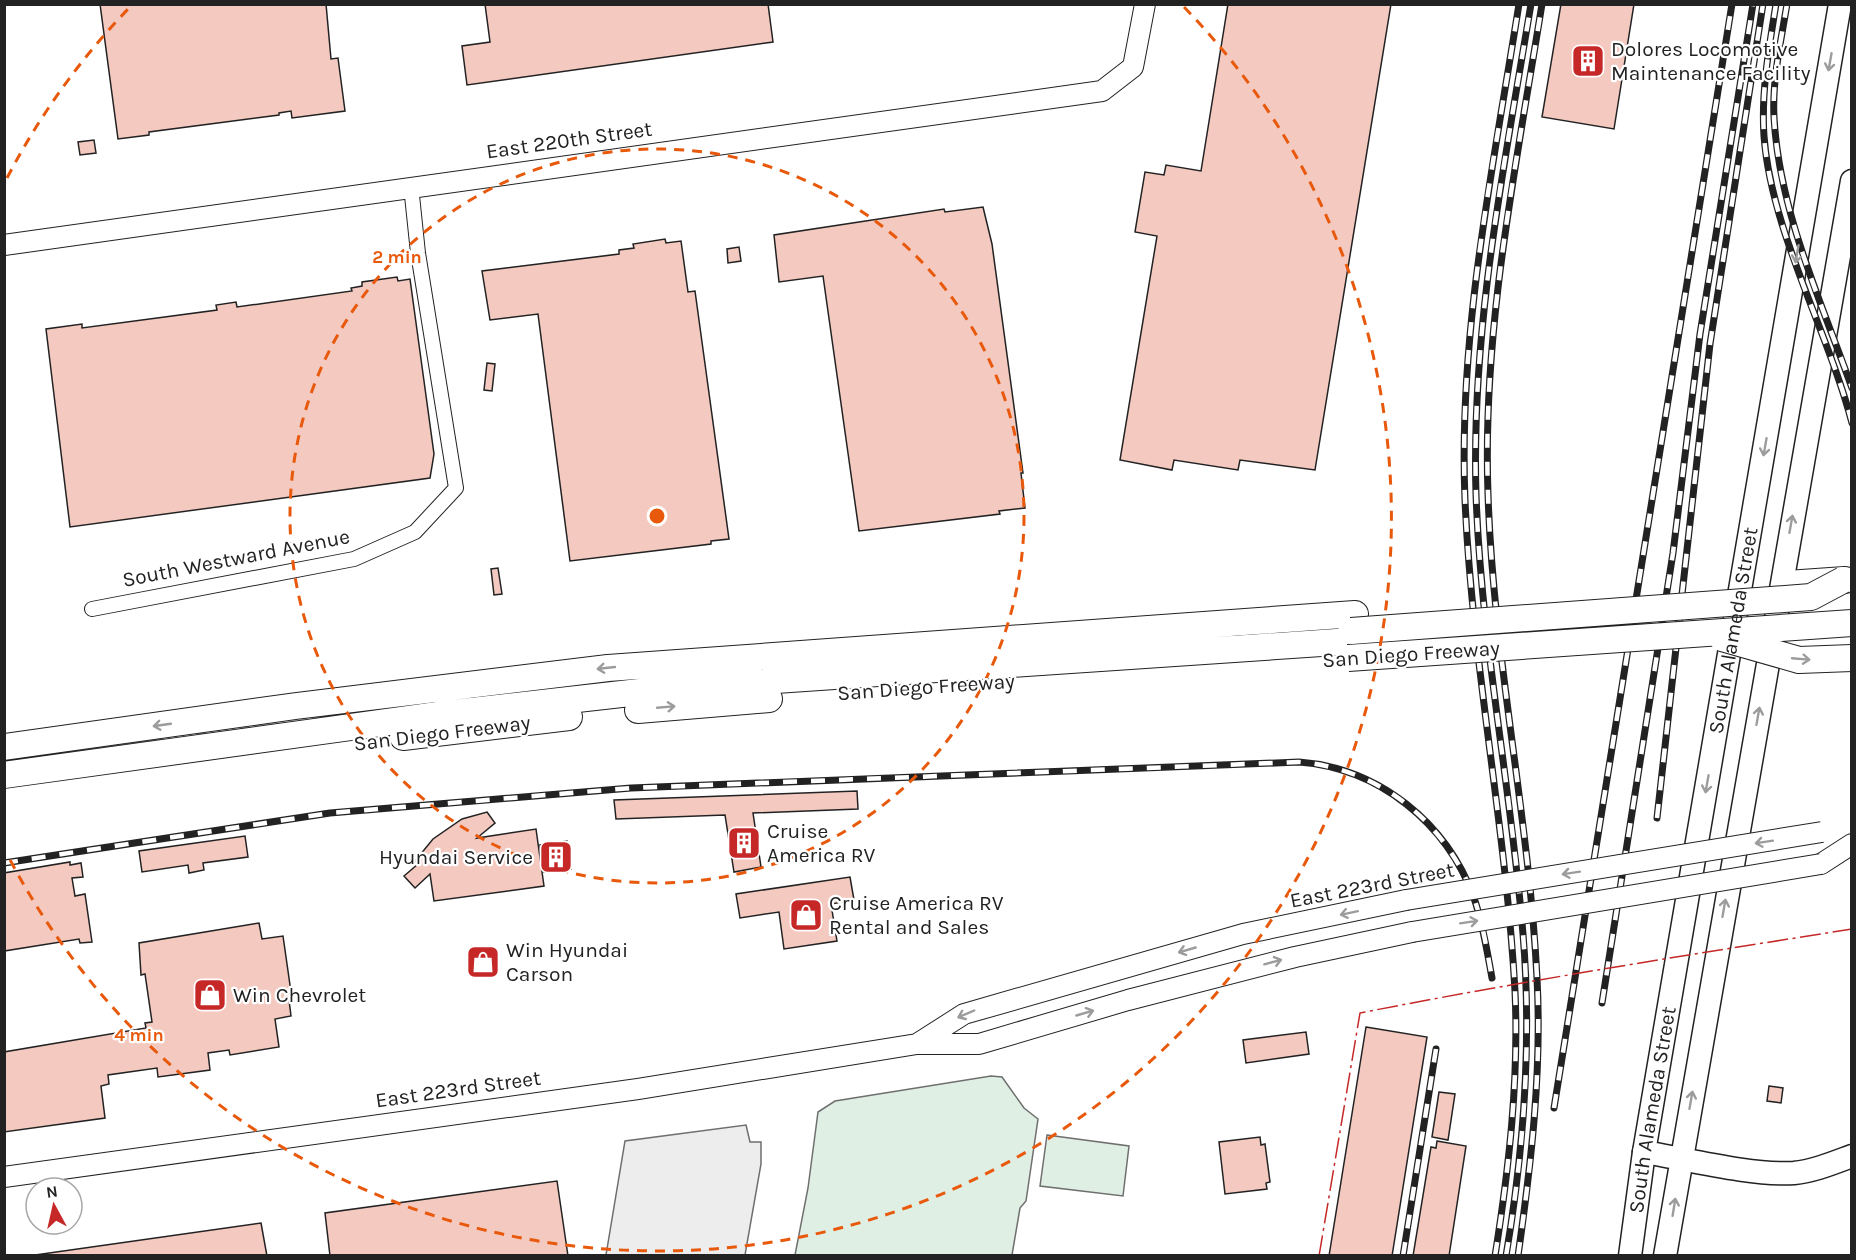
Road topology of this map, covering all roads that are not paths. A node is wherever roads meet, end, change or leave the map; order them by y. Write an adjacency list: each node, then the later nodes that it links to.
1 (1145, 4): 4 (main road, East 220th Street)
2 (1840, 4): 19 (main road, South Alameda Street, one-way to 19)
3 (1851, 181): 21 (main road, South Alameda Street, one-way to 3)
4 (411, 186): 5 (main road, East 220th Street); 8 (street, South Westward Avenue)
5 (4, 245)
6 (1847, 580): 11 (highway, San Diego Freeway)
7 (1851, 607): 11 (highway)
8 (93, 609)
9 (1851, 623): 10 (highway, San Diego Freeway, bridge)
10 (1705, 632): 11 (highway, San Diego Freeway, bridge); 12 (highway, one-way to 12, bridge)
11 (1351, 636): 13 (highway, San Diego Freeway, one-way to 13); 14 (highway); 15 (highway); 16 (highway, San Diego Freeway, one-way to 11)
12 (1851, 658)
13 (4, 747)
14 (4, 765)
15 (4, 775)
16 (4, 792)
17 (1851, 844): 18 (main road, East 223rd Street, one-way to 17, bridge); 18 (main road, East 223rd Street, one-way to 18, bridge)
18 (916, 1044): 22 (main road, East 223rd Street)
19 (1644, 1152): 21 (main road); 23 (main road, South Alameda Street)
20 (1851, 1155): 21 (main road)
21 (1681, 1158): 24 (main road, South Alameda Street, one-way to 21)
22 (4, 1177)
23 (1630, 1256)
24 (1665, 1256)

